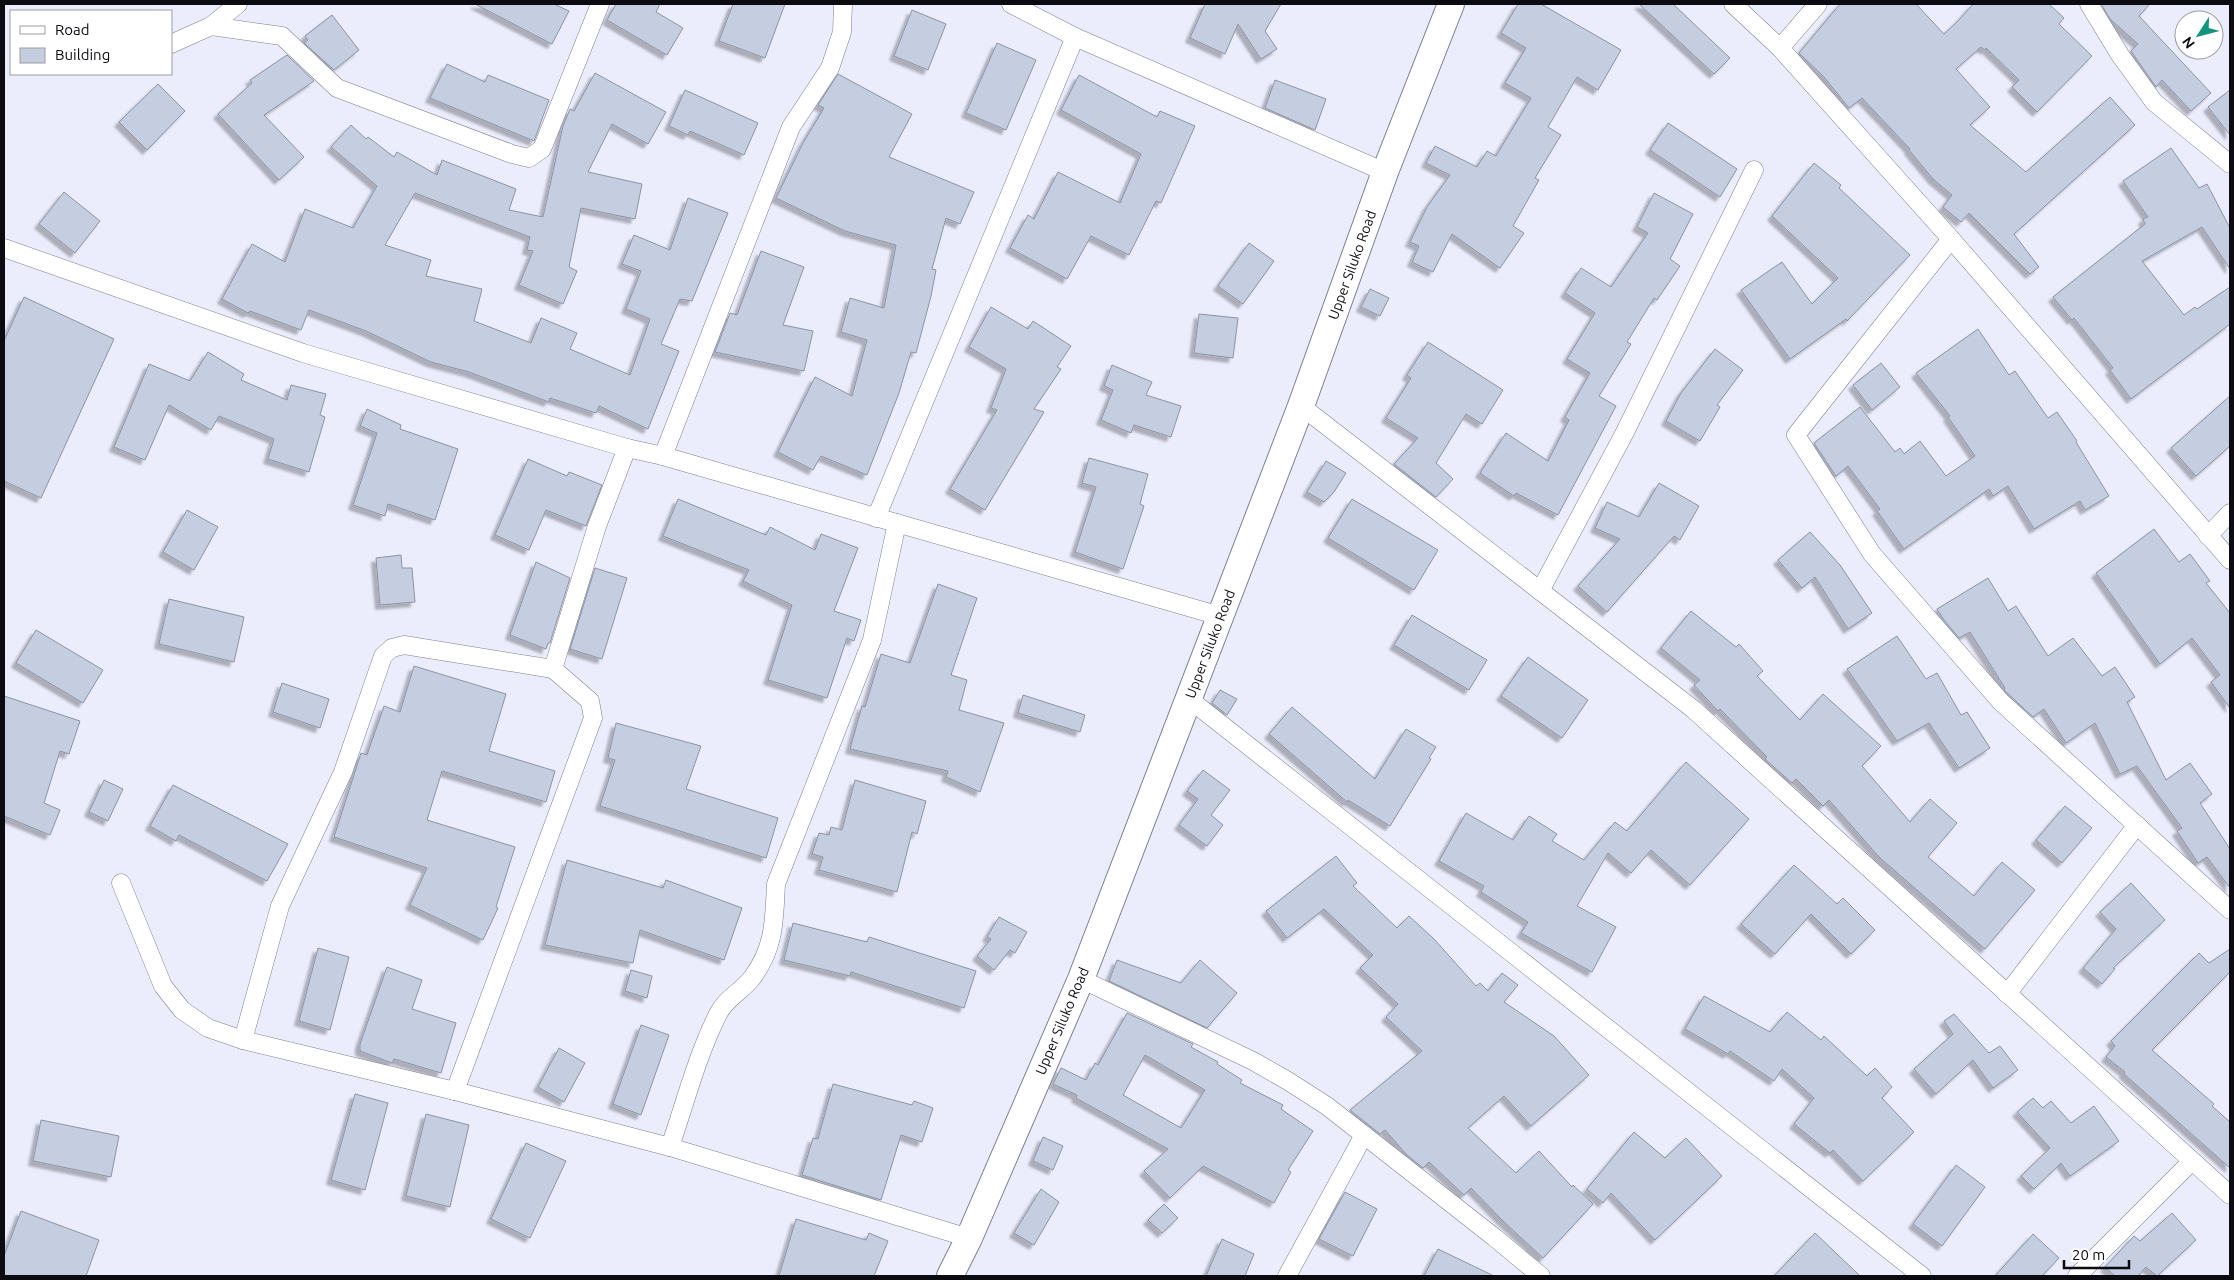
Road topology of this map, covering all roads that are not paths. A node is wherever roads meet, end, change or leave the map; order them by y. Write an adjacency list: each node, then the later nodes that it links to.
1 (238, 4): 9 (street)
2 (600, 4): 9 (street)
3 (843, 4): 20 (street)
4 (1011, 4): 10 (street)
5 (1451, 4): 15 (main road, Upper Siluko Road)
6 (1733, 4): 12 (street)
7 (1818, 4): 12 (street)
8 (2089, 4): 13 (street)
9 (211, 26): 11 (street)
10 (1076, 37): 15 (street); 22 (street)
11 (172, 44)
12 (1780, 48): 16 (street)
13 (2230, 164)
14 (1754, 170): 26 (street)
15 (1385, 172): 18 (main road, Upper Siluko Road)
16 (1951, 239): 24 (street); 30 (street)
17 (4, 248): 19 (street)
18 (1301, 406): 26 (street); 27 (main road, Upper Siluko Road)
19 (627, 448): 20 (street); 28 (street)
20 (662, 456): 22 (street)
21 (2230, 513): 24 (street)
22 (876, 518): 23 (street)
23 (896, 524): 27 (street); 38 (street)
24 (2208, 536): 25 (street)
25 (2230, 560)
26 (1540, 591): 34 (street)
27 (1220, 616): 29 (main road, Upper Siluko Road)
28 (552, 669): 35 (street); 36 (street)
29 (1189, 699): 33 (main road, Upper Siluko Road); 45 (street)
30 (2137, 826): 32 (street); 34 (street)
31 (120, 883): 35 (street)
32 (2230, 910)
33 (1081, 979): 37 (street); 41 (main road, Upper Siluko Road)
34 (2007, 994): 39 (street)
35 (243, 1040): 36 (street)
36 (455, 1091): 38 (street)
37 (1364, 1135): 43 (street); 44 (street)
38 (670, 1147): 41 (street)
39 (2192, 1161): 40 (street); 46 (street)
40 (2230, 1196)
41 (969, 1238): 42 (main road, Upper Siluko Road)
42 (950, 1276)
43 (1287, 1276)
44 (1541, 1276)
45 (1922, 1276)
46 (2077, 1276)

